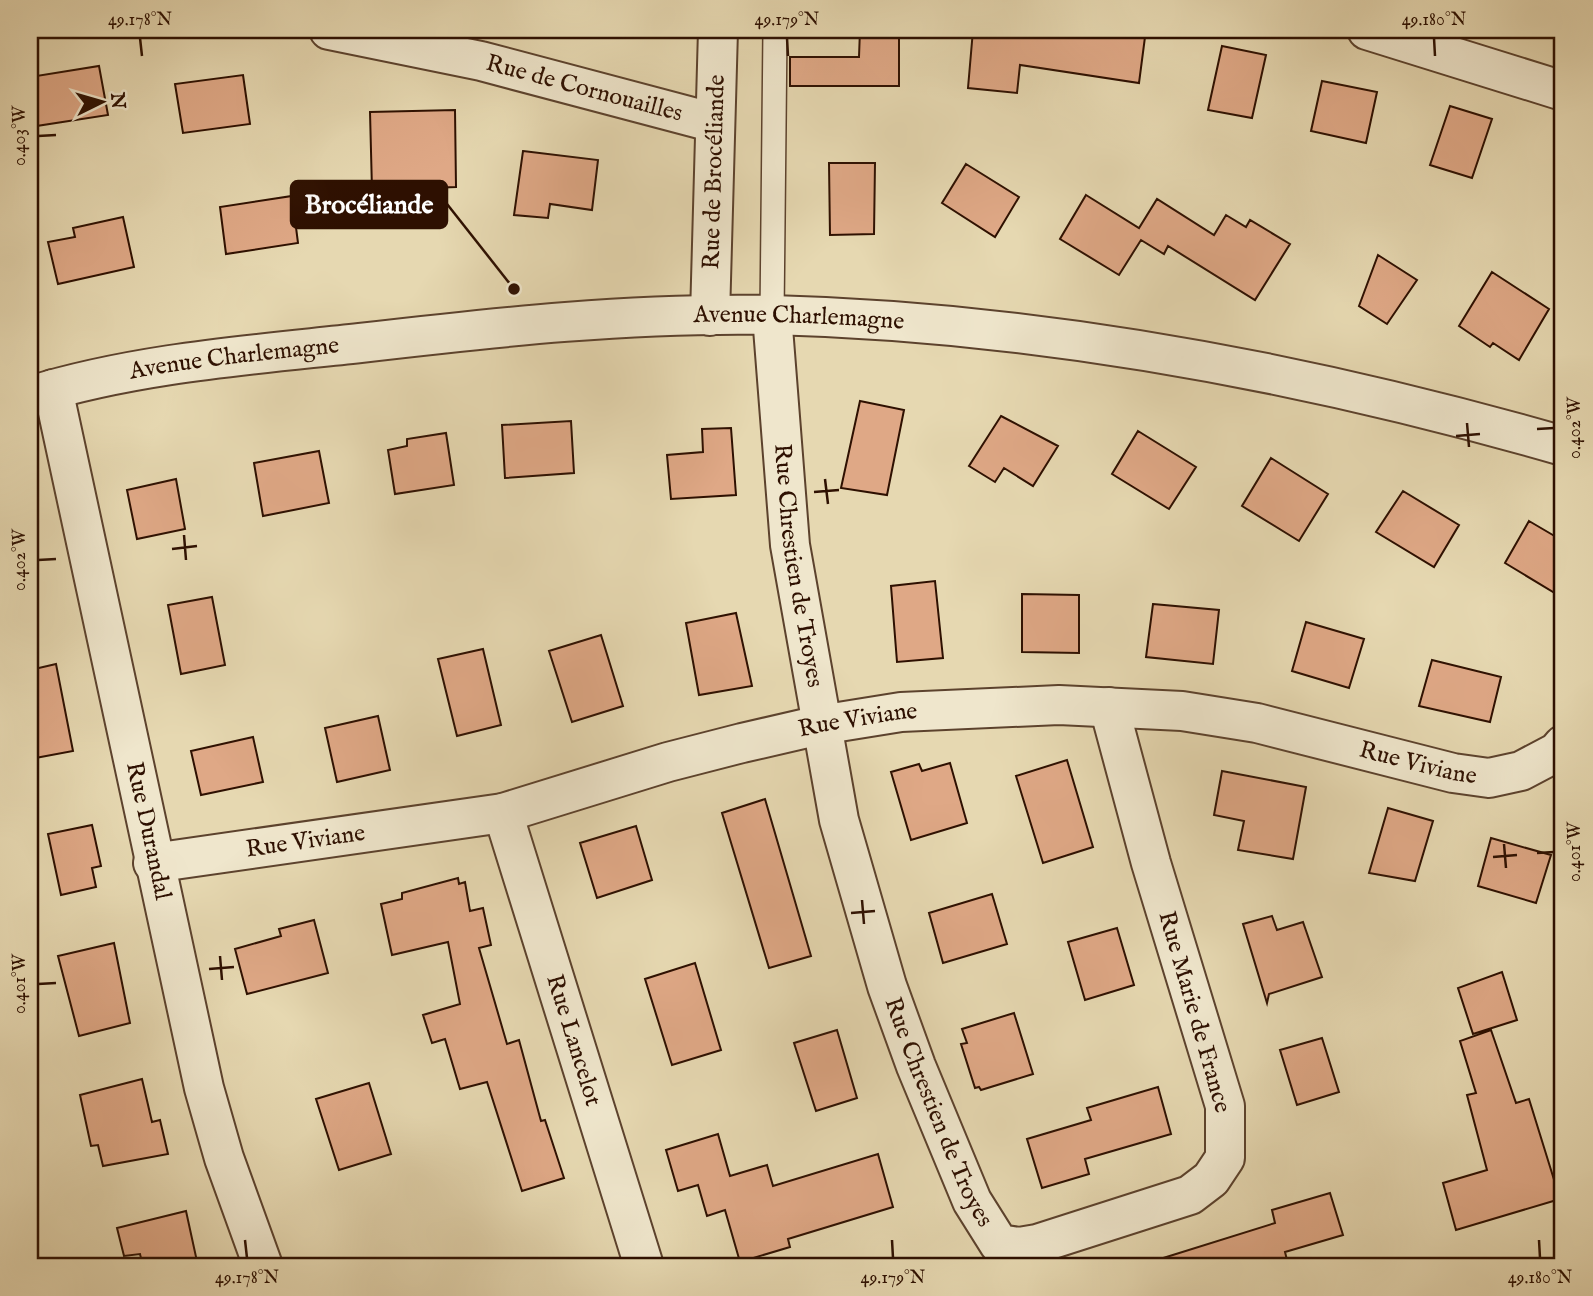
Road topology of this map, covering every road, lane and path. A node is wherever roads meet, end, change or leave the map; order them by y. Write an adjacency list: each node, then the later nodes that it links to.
1 (329, 30): 6 (street, Rue de Cornouailles)
2 (718, 30): 6 (street, Rue de Brocéliande)
3 (775, 30): 8 (lane)
4 (1367, 30): 5 (street)
5 (1563, 91)
6 (715, 123): 7 (street, Rue de Brocéliande)
7 (710, 316): 8 (street, Avenue Charlemagne); 9 (street, Avenue Charlemagne)
8 (772, 316): 10 (street, Avenue Charlemagne); 12 (street, Rue Chrestien de Troyes)
9 (41, 393): 15 (street, Rue Durandal)
10 (1563, 446)
11 (1109, 707): 12 (street, Rue Viviane); 13 (street, Rue Viviane); 16 (street, Rue Marie de France)
12 (820, 725): 14 (street, Rue Viviane); 16 (street, Rue Chrestien de Troyes)
13 (1563, 745)
14 (503, 813): 15 (street, Rue Viviane); 18 (street, Rue Lancelot)
15 (153, 863): 17 (street, Rue Durandal)
16 (999, 1244)
17 (263, 1266)
18 (644, 1266)

